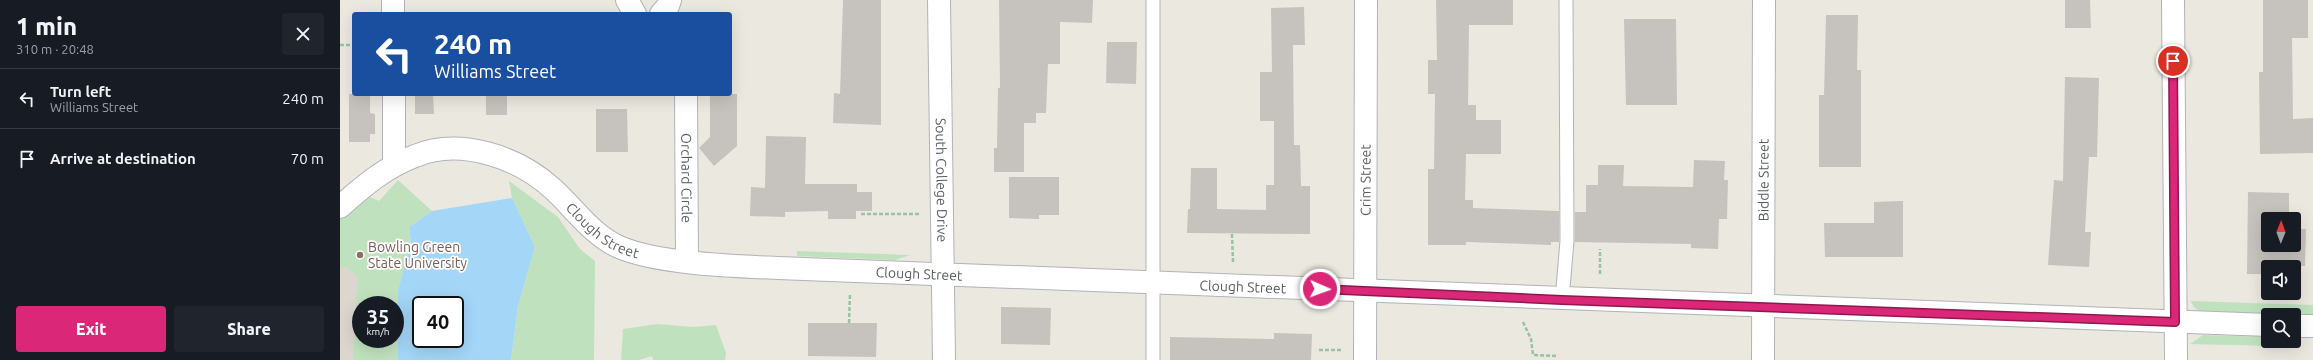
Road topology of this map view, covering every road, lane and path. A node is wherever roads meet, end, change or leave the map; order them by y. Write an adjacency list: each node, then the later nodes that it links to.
1 (393, 0): 9 (street)
2 (627, 0): 10 (street)
3 (939, 0): 24 (street, South College Drive)
4 (1153, 0): 25 (lane)
5 (1366, 0): 26 (street, Crim Street)
6 (1566, 0): 28 (lane)
7 (1764, 0): 29 (street, Biddle Street)
8 (2173, 0): 31 (street)
9 (393, 12)
10 (634, 12)
11 (340, 45): 12 (path)
12 (352, 45)
13 (394, 96): 15 (street)
14 (686, 96): 21 (street, Orchard Circle)
15 (394, 165): 16 (street, Clough Street); 21 (street, Clough Street)
16 (340, 207)
17 (861, 214): 18 (path)
18 (920, 214)
19 (1232, 234): 22 (path)
20 (1600, 249): 23 (path)
21 (687, 261): 24 (street, Clough Street)
22 (1233, 262)
23 (1600, 274)
24 (943, 275): 25 (street, Clough Street); 39 (street, South College Drive)
25 (1153, 284): 26 (street, Clough Street); 40 (lane)
26 (1365, 290): 28 (street, Clough Street); 41 (street, Crim Street)
27 (850, 292): 32 (path)
28 (1562, 300): 29 (street, Clough Street)
29 (1762, 307): 31 (street, Clough Street); 42 (street, Biddle Street)
30 (1522, 320): 38 (path)
31 (2175, 322): 33 (street, Clough Street); 43 (street)
32 (850, 323)
33 (2261, 325)
34 (2301, 326): 35 (street)
35 (2313, 326)
36 (1319, 350): 37 (path)
37 (1342, 350)
38 (1556, 356)
39 (944, 360)
40 (1154, 360)
41 (1366, 360)
42 (1763, 360)
43 (2176, 360)

